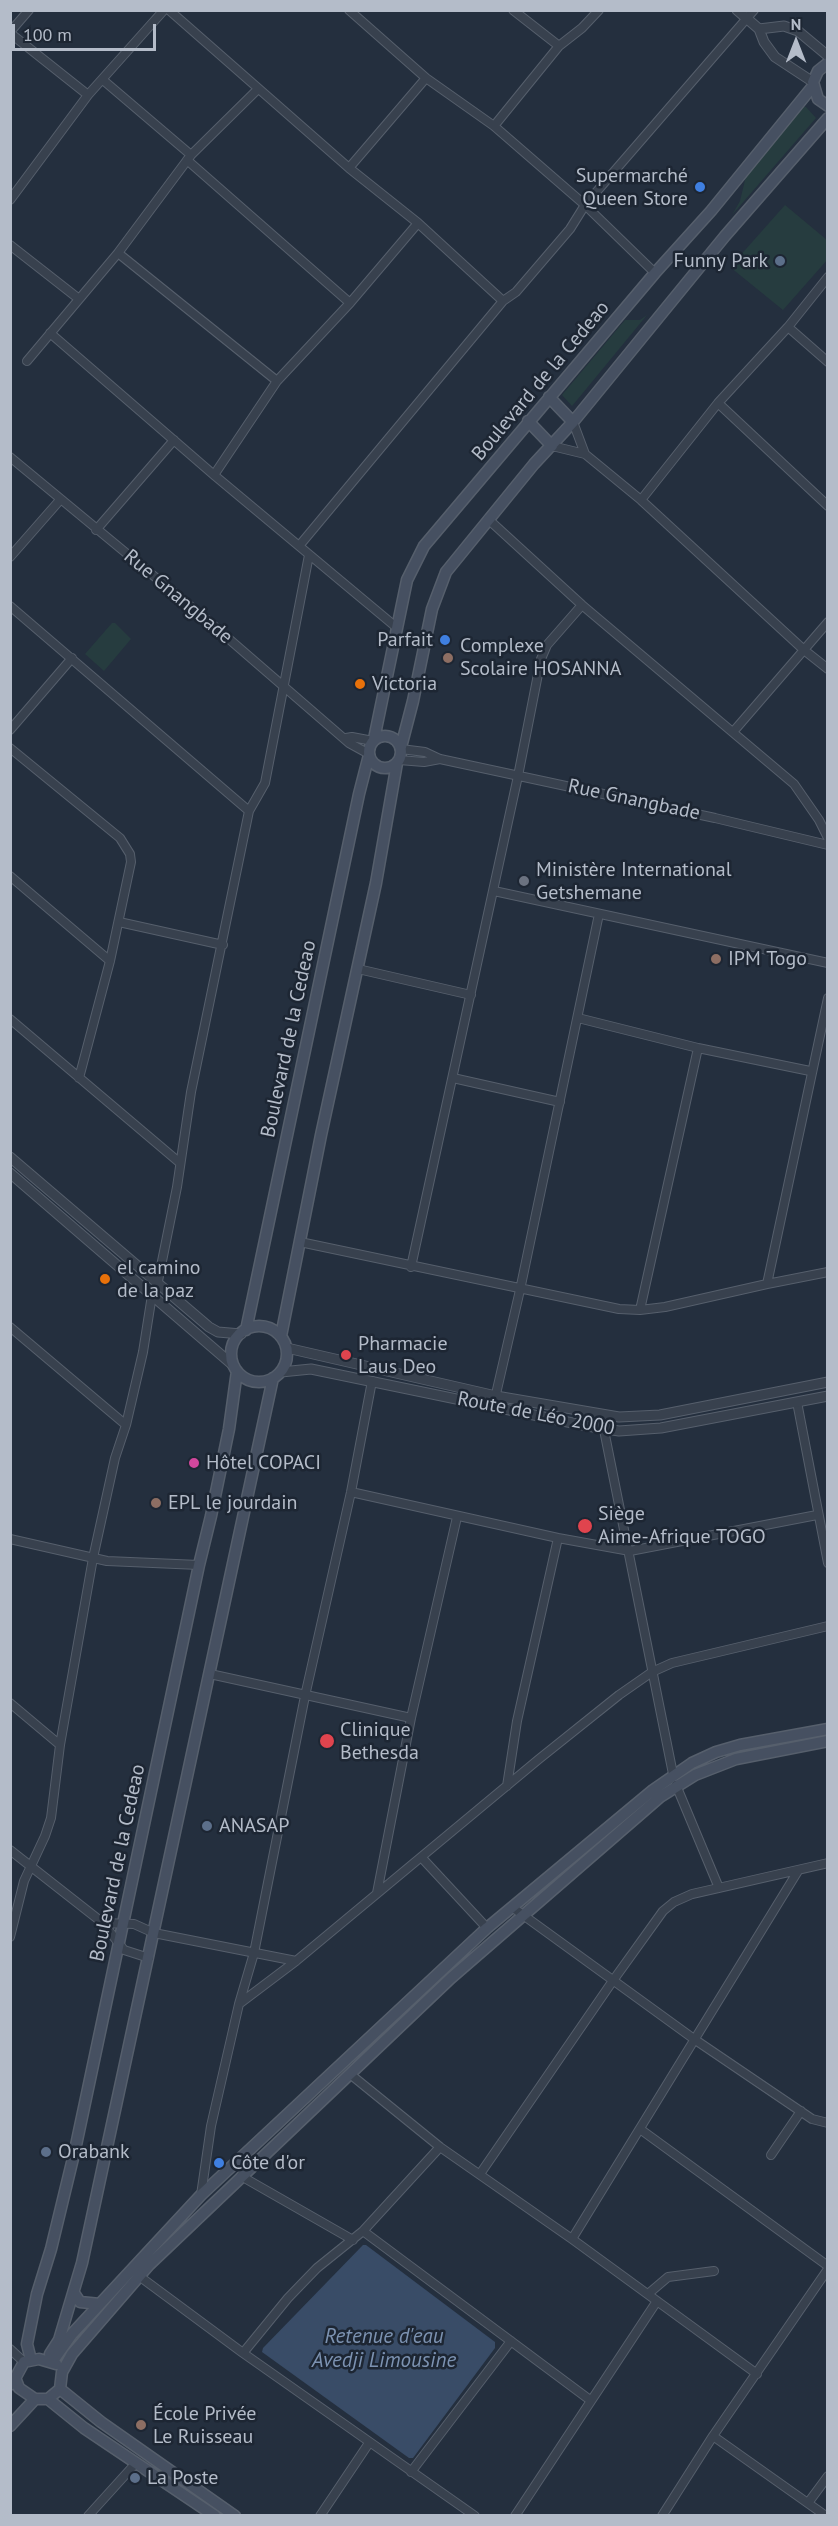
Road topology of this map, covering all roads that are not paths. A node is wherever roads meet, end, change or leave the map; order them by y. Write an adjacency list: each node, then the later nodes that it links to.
1 (29, 10): 11 (street)
2 (164, 10): 16 (street)
3 (169, 10): 18 (street)
4 (349, 10): 15 (street)
5 (513, 10): 12 (street)
6 (599, 10): 12 (street)
7 (737, 10): 9 (street)
8 (754, 10): 9 (street)
9 (747, 19): 10 (street); 26 (street)
10 (759, 29): 13 (street); 17 (street)
11 (10, 33): 19 (street)
12 (559, 46): 22 (street)
13 (828, 56)
14 (828, 63): 17 (main road, Boulevard de la Cedeao)
15 (426, 78): 22 (street); 24 (street)
16 (103, 80): 19 (street); 23 (street)
17 (813, 84): 20 (main road); 30 (main road, Boulevard de la Cedeao)
18 (258, 89): 23 (street); 24 (street)
19 (88, 94): 25 (street)
20 (828, 106)
21 (828, 118): 43 (main road)
22 (494, 126): 26 (street)
23 (189, 158): 29 (street); 34 (street)
24 (349, 168): 27 (street)
25 (10, 201)
26 (585, 205): 30 (street); 33 (street)
27 (418, 223): 33 (street); 34 (street)
28 (10, 245): 32 (street)
29 (118, 254): 32 (street); 39 (street)
30 (655, 273): 40 (main road, Boulevard de la Cedeao)
31 (828, 277): 35 (street)
32 (79, 299): 36 (street)
33 (503, 301): 54 (street)
34 (350, 303): 39 (street)
35 (788, 327): 38 (street); 41 (street)
36 (50, 333): 37 (street); 44 (street)
37 (27, 361)
38 (828, 362)
39 (277, 381): 48 (street)
40 (549, 397): 42 (main road, Boulevard de la Cedeao); 43 (main road)
41 (718, 403): 50 (street); 51 (street)
42 (528, 421): 45 (main road); 60 (main road, Boulevard de la Cedeao)
43 (573, 422): 45 (main road); 46 (street)
44 (174, 440): 48 (street); 53 (street)
45 (552, 446): 46 (street); 52 (main road)
46 (585, 454): 50 (street)
47 (10, 457): 49 (street, Rue Gnangbade)
48 (214, 475): 54 (street)
49 (60, 500): 53 (street, Rue Gnangbade); 56 (street)
50 (641, 500): 61 (street)
51 (828, 506)
52 (488, 519): 57 (street); 71 (main road)
53 (96, 530): 64 (street, Rue Gnangbade)
54 (298, 546): 55 (street)
55 (309, 555): 60 (street); 64 (street)
56 (10, 557)
57 (582, 604): 66 (street); 72 (street)
58 (10, 606): 62 (street)
59 (828, 622): 61 (street)
60 (396, 627): 68 (main road, Boulevard de la Cedeao)
61 (804, 650): 63 (street); 66 (street)
62 (72, 658): 65 (street); 73 (street)
63 (828, 669)
64 (283, 685): 67 (street, Rue Gnangbade); 73 (street)
65 (10, 730)
66 (734, 732): 74 (street)
67 (346, 738): 68 (street); 70 (street, Rue Gnangbade)
68 (373, 740): 70 (main road); 71 (main road)
69 (10, 748): 79 (street)
70 (369, 754): 71 (main road); 105 (main road, Boulevard de la Cedeao)
71 (399, 755): 72 (street, Rue Gnangbade); 83 (main road)
72 (518, 776): 75 (street, Rue Gnangbade); 77 (street)
73 (249, 811): 80 (street)
74 (828, 838)
75 (828, 845)
76 (10, 876): 81 (street)
77 (494, 891): 78 (street); 84 (street)
78 (599, 914): 82 (street); 86 (street)
79 (118, 922): 80 (street); 81 (street)
80 (223, 945): 94 (street)
81 (110, 961): 90 (street)
82 (828, 963)
83 (358, 969): 84 (street); 96 (main road)
84 (471, 995): 91 (street)
85 (828, 998): 89 (street)
86 (578, 1018): 88 (street); 92 (street)
87 (10, 1019): 90 (street)
88 (698, 1048): 89 (street); 103 (street)
89 (810, 1071): 100 (street)
90 (79, 1078): 94 (street)
91 (453, 1078): 92 (street); 97 (street)
92 (560, 1102): 101 (street)
93 (10, 1157): 99 (street)
94 (180, 1163): 99 (street)
95 (10, 1173): 102 (street)
96 (300, 1242): 97 (street); 106 (main road)
97 (411, 1267): 101 (street)
98 (828, 1272): 100 (street)
99 (158, 1281): 102 (street); 105 (street)
100 (767, 1284): 103 (street)
101 (520, 1290): 103 (street); 112 (street)
102 (152, 1295): 108 (street); 117 (street)
103 (640, 1310)
104 (10, 1327): 117 (street)
105 (243, 1332): 106 (main road); 108 (main road)
106 (281, 1336): 107 (main road)
107 (287, 1348): 109 (main road); 112 (street, Route de Léo 2000)
108 (236, 1368): 109 (main road); 127 (main road, Boulevard de la Cedeao)
109 (277, 1375): 110 (street, Route de Léo 2000); 130 (main road)
110 (372, 1381): 115 (street, Route de Léo 2000); 119 (street)
111 (828, 1382): 116 (street, Route de Léo 2000)
112 (496, 1396): 115 (street); 116 (street, Route de Léo 2000)
113 (828, 1396): 114 (street, Route de Léo 2000)
114 (797, 1402): 118 (street, Route de Léo 2000); 120 (street)
115 (493, 1407): 118 (street, Route de Léo 2000)
116 (601, 1415): 118 (street)
117 (126, 1425): 125 (street)
118 (604, 1429): 124 (street)
119 (351, 1492): 121 (street); 131 (street)
120 (817, 1515): 124 (street); 126 (street)
121 (457, 1516): 122 (street); 133 (street)
122 (558, 1538): 124 (street); 138 (street)
123 (10, 1539): 125 (street)
124 (630, 1551): 129 (street)
125 (93, 1558): 127 (street); 136 (street)
126 (828, 1563)
127 (199, 1565): 149 (main road, Boulevard de la Cedeao)
128 (828, 1626): 129 (street)
129 (652, 1672): 137 (street); 138 (street)
130 (210, 1674): 131 (street); 151 (main road)
131 (305, 1696): 133 (street); 154 (street)
132 (10, 1703): 136 (street)
133 (411, 1718): 145 (street)
134 (828, 1729): 137 (main road)
135 (828, 1741): 137 (main road)
136 (60, 1745): 142 (street)
137 (675, 1779): 144 (street); 146 (main road); 147 (main road)
138 (507, 1786): 140 (street)
139 (10, 1850): 142 (street)
140 (422, 1858): 145 (street); 150 (street)
141 (828, 1863): 143 (street)
142 (30, 1867): 148 (street); 152 (street)
143 (798, 1871): 144 (street); 159 (street)
144 (719, 1888): 157 (street)
145 (377, 1893): 156 (street)
146 (512, 1907): 147 (street); 150 (main road)
147 (522, 1915): 157 (street); 160 (main road)
148 (103, 1923): 149 (street); 153 (street)
149 (124, 1923): 151 (street); 153 (main road, Boulevard de la Cedeao)
150 (487, 1928): 168 (main road)
151 (154, 1933): 154 (street); 155 (main road)
152 (10, 1937)
153 (119, 1944): 155 (street); 182 (main road, Boulevard de la Cedeao)
154 (254, 1953): 156 (street); 158 (street)
155 (149, 1958): 175 (main road)
156 (296, 1961): 158 (street)
157 (612, 1982): 159 (street); 166 (street)
158 (239, 2004): 168 (street)
159 (694, 2039): 161 (street); 163 (street)
160 (350, 2074): 164 (street); 167 (main road)
161 (801, 2111): 162 (street); 165 (street)
162 (828, 2123)
163 (640, 2129): 170 (street); 172 (street)
164 (440, 2147): 166 (street); 169 (street)
165 (771, 2155)
166 (480, 2174): 170 (street)
167 (241, 2176): 171 (street); 174 (main road)
168 (201, 2195): 178 (main road)
169 (363, 2231): 171 (street); 179 (street)
170 (572, 2239): 176 (street)
171 (353, 2240): 181 (street)
172 (828, 2268): 185 (street)
173 (714, 2271): 176 (street)
174 (139, 2276): 181 (street); 184 (main road)
175 (74, 2293): 178 (main road); 183 (main road)
176 (648, 2294): 177 (street)
177 (657, 2301): 185 (street); 190 (street)
178 (100, 2304): 183 (main road)
179 (511, 2341): 190 (street); 195 (street)
180 (10, 2349): 182 (street)
181 (243, 2353): 193 (street)
182 (28, 2361): 183 (main road); 186 (main road)
183 (49, 2361): 184 (main road)
184 (62, 2372): 187 (main road)
185 (756, 2374): 192 (street)
186 (13, 2377): 188 (main road)
187 (60, 2389): 189 (main road); 200 (main road)
188 (35, 2399): 189 (main road); 191 (main road)
189 (48, 2399): 194 (main road)
190 (590, 2400): 203 (street)
191 (10, 2426)
192 (712, 2436): 197 (street); 204 (street)
193 (369, 2443): 195 (street); 201 (street)
194 (136, 2463): 198 (street); 199 (main road)
195 (411, 2472): 202 (street)
196 (828, 2476): 197 (street)
197 (808, 2504): 205 (street)
198 (88, 2516)
199 (215, 2516)
200 (235, 2516)
201 (320, 2516)
202 (475, 2516)
203 (515, 2516)
204 (662, 2516)
205 (826, 2516)

